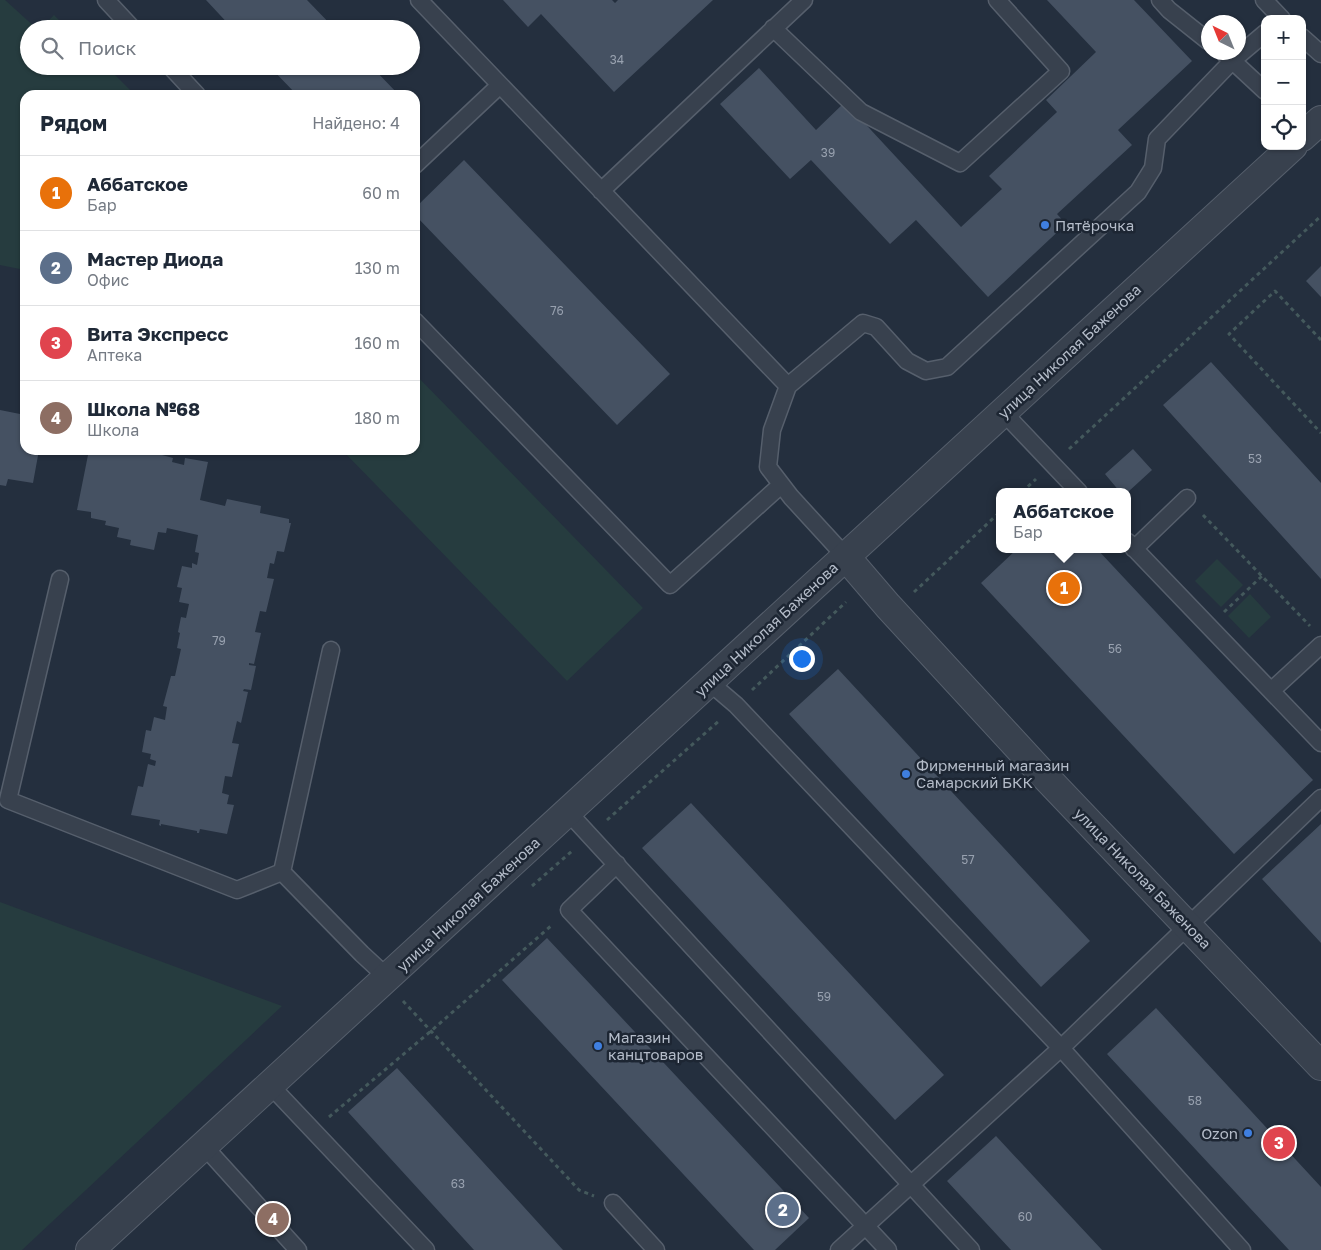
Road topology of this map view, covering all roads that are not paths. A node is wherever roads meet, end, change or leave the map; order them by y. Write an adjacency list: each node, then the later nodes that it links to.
1 (106, 0): 8 (lane)
2 (418, 0): 18 (lane)
3 (804, 0): 9 (lane)
4 (997, 0): 9 (lane)
5 (1160, 0): 10 (lane)
6 (1268, 1): 7 (lane)
7 (1279, 15)
8 (125, 20)
9 (773, 28): 23 (lane)
10 (1201, 35)
11 (1261, 35): 13 (lane)
12 (1306, 41): 14 (lane)
13 (1246, 45)
14 (1321, 54)
15 (1225, 60): 25 (lane)
16 (1232, 60): 19 (lane)
17 (178, 75): 20 (lane)
18 (500, 85): 22 (lane); 23 (lane)
19 (1261, 87)
20 (192, 90)
21 (1287, 150): 26 (street, улица Николая Баженова)
22 (420, 160)
23 (601, 191): 25 (lane)
24 (420, 326): 27 (lane)
25 (788, 386): 27 (lane)
26 (1003, 412): 28 (lane); 31 (street, улица Николая Баженова)
27 (782, 485): 31 (lane)
28 (1075, 488)
29 (1188, 498): 30 (lane)
30 (1131, 546): 36 (lane)
31 (846, 557): 35 (street, улица Николая Баженова); 42 (street, улица Николая Баженова)
32 (60, 579): 41 (lane)
33 (1318, 638): 36 (lane)
34 (331, 650): 41 (lane)
35 (710, 682): 39 (street, улица Николая Баженова); 44 (lane)
36 (1271, 692): 37 (lane)
37 (1321, 743)
38 (1321, 798): 42 (lane)
39 (568, 812): 40 (lane); 43 (street, улица Николая Баженова)
40 (617, 864): 48 (lane); 50 (lane)
41 (282, 872): 43 (lane)
42 (1189, 925): 44 (lane); 45 (street, улица Николая Баженова)
43 (388, 978): 46 (street, улица Николая Баженова)
44 (1062, 1048): 48 (lane); 58 (lane)
45 (1321, 1066)
46 (270, 1085): 47 (street, улица Николая Баженова); 53 (lane)
47 (204, 1146): 51 (lane); 52 (street, улица Николая Баженова)
48 (910, 1185): 50 (lane); 57 (lane)
49 (613, 1203): 54 (lane)
50 (866, 1226): 55 (lane); 56 (lane)
51 (296, 1249)
52 (90, 1250)
53 (426, 1250)
54 (656, 1250)
55 (839, 1250)
56 (888, 1250)
57 (971, 1250)
58 (1242, 1250)

